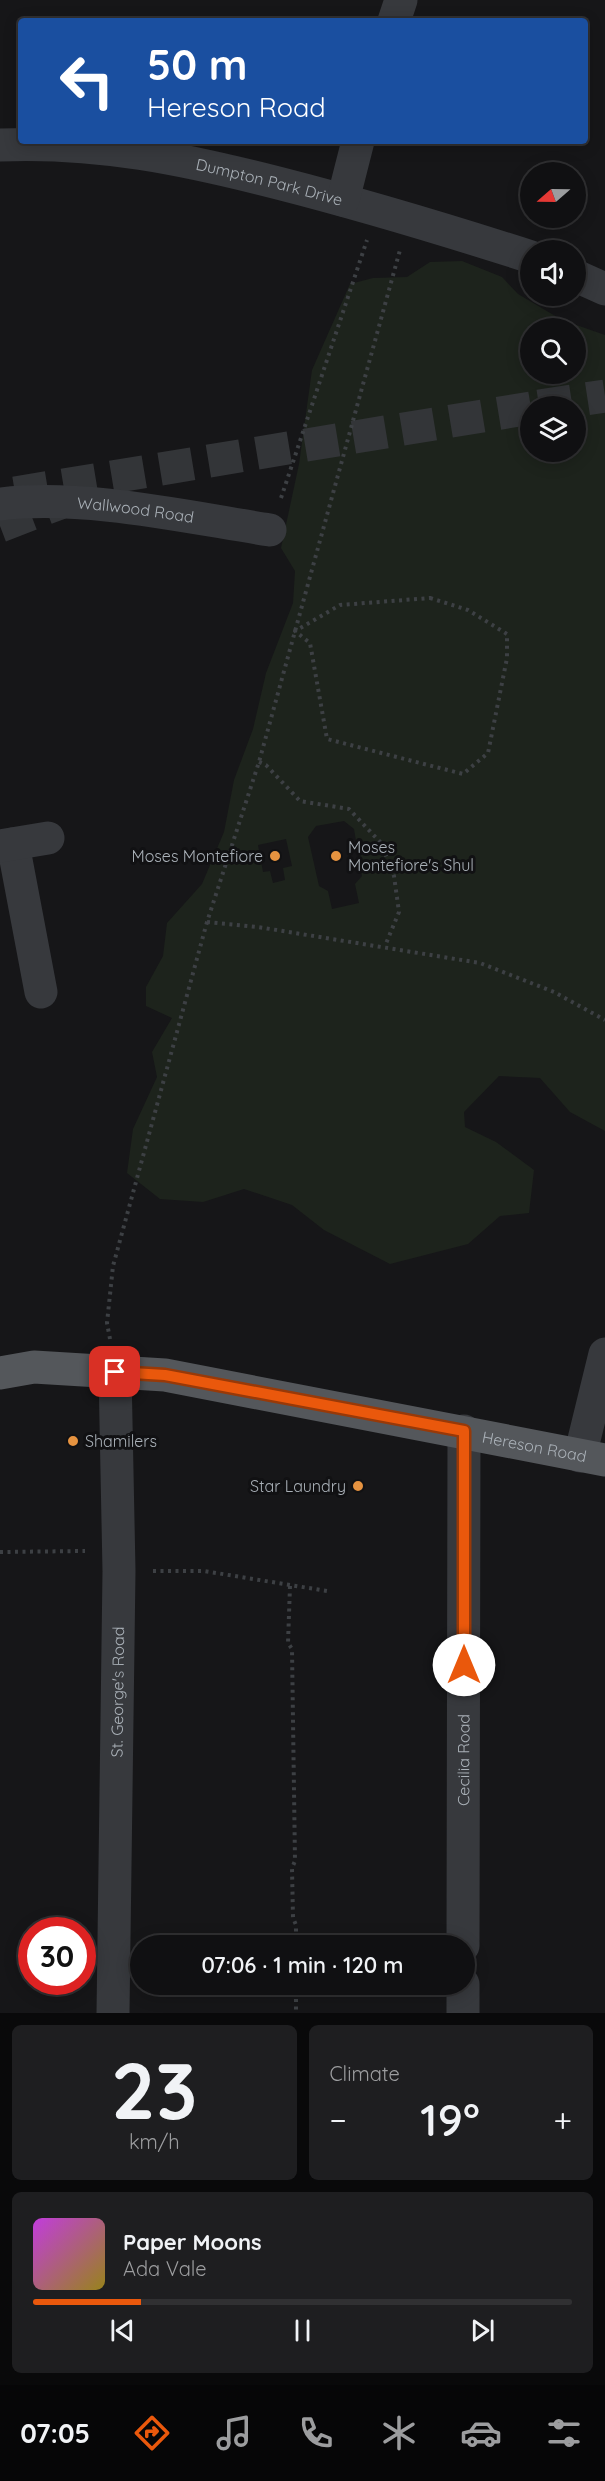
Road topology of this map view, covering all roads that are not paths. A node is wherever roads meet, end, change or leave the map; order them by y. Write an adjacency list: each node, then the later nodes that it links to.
1 (401, 0): 2 (street)
2 (395, 18)
3 (357, 144): 5 (street)
4 (0, 145): 5 (street, Dumpton Park Drive)
5 (343, 200): 6 (street, Dumpton Park Drive)
6 (520, 253)
7 (586, 280): 8 (street)
8 (605, 289)
9 (0, 504): 10 (street, Wallwood Road)
10 (270, 530)
11 (48, 838): 12 (street)
12 (6, 845): 13 (street)
13 (41, 992)
14 (605, 1354): 18 (street)
15 (115, 1372): 16 (main road, Hereson Road); 17 (main road, Hereson Road); 21 (street, St. George's Road)
16 (0, 1373)
17 (464, 1431): 18 (main road, Hereson Road); 19 (street, Cecilia Road)
18 (592, 1458)
19 (463, 1935)
20 (463, 1995): 22 (street)
21 (118, 2012)
22 (463, 2013)

